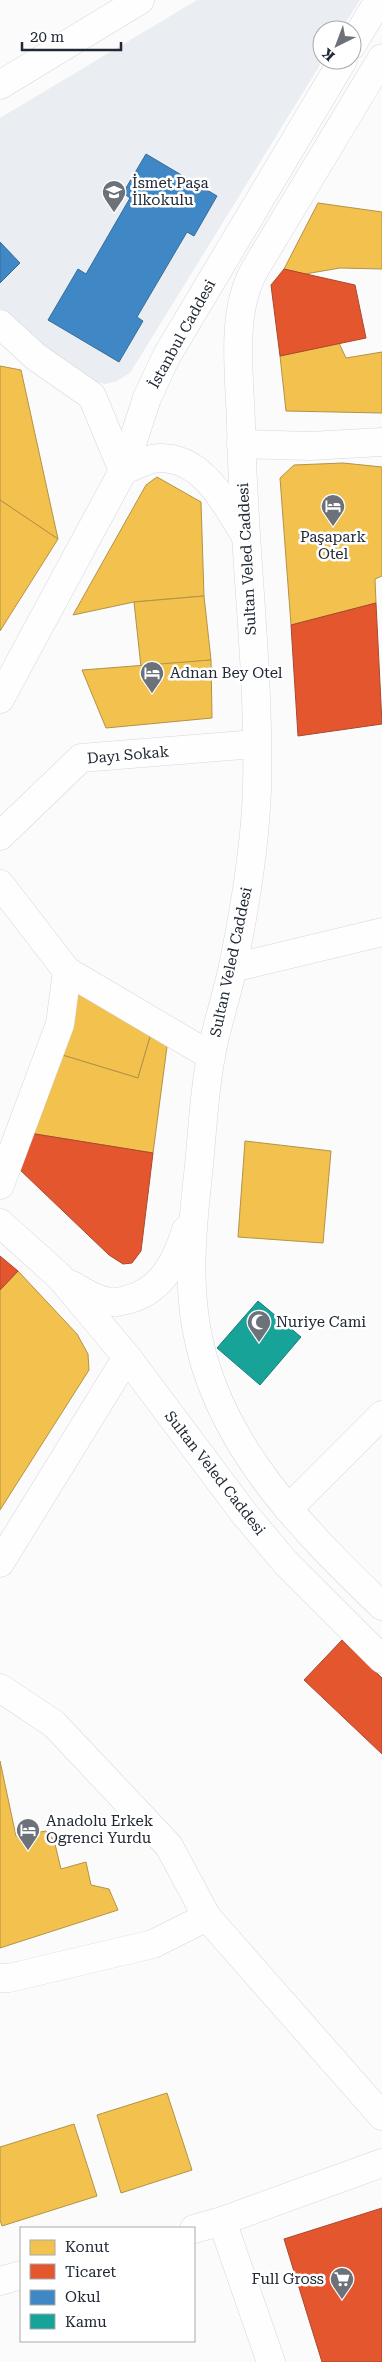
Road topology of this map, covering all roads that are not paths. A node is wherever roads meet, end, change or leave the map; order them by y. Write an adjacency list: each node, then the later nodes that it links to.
1 (140, 0): 6 (main road)
2 (379, 0): 3 (main road)
3 (362, 28)
4 (382, 58): 9 (main road, Sultan Veled Caddesi)
5 (337, 70): 10 (main road, İstanbul Caddesi)
6 (0, 85)
7 (0, 324): 10 (main road)
8 (382, 442): 9 (main road)
9 (241, 444): 11 (main road, Sultan Veled Caddesi)
10 (124, 471): 11 (main road); 12 (main road, İstanbul Caddesi)
11 (244, 533): 13 (main road, Sultan Veled Caddesi)
12 (0, 699)
13 (256, 744): 14 (main road, Dayı Sokak); 17 (main road, Sultan Veled Caddesi)
14 (0, 836)
15 (0, 884): 18 (main road)
16 (382, 932): 17 (main road)
17 (233, 968): 19 (main road, Sultan Veled Caddesi)
18 (67, 971): 19 (main road); 20 (main road)
19 (211, 1056): 21 (main road, Sultan Veled Caddesi)
20 (0, 1185)
21 (196, 1198): 23 (main road); 26 (main road, Sultan Veled Caddesi)
22 (0, 1223): 23 (main road)
23 (60, 1277): 24 (main road, Sultan Veled Caddesi)
24 (127, 1357): 27 (main road); 29 (main road, Sultan Veled Caddesi)
25 (382, 1415): 26 (main road)
26 (288, 1509): 28 (main road, Sultan Veled Caddesi)
27 (0, 1563)
28 (382, 1606)
29 (382, 1659)
30 (0, 1688): 31 (main road)
31 (207, 1917): 32 (main road); 33 (main road)
32 (0, 1978)
33 (382, 2116)
34 (382, 2163): 35 (main road)
35 (222, 2221): 36 (main road); 39 (main road)
36 (195, 2229)
37 (20, 2276): 38 (main road)
38 (0, 2281)
39 (271, 2362)

